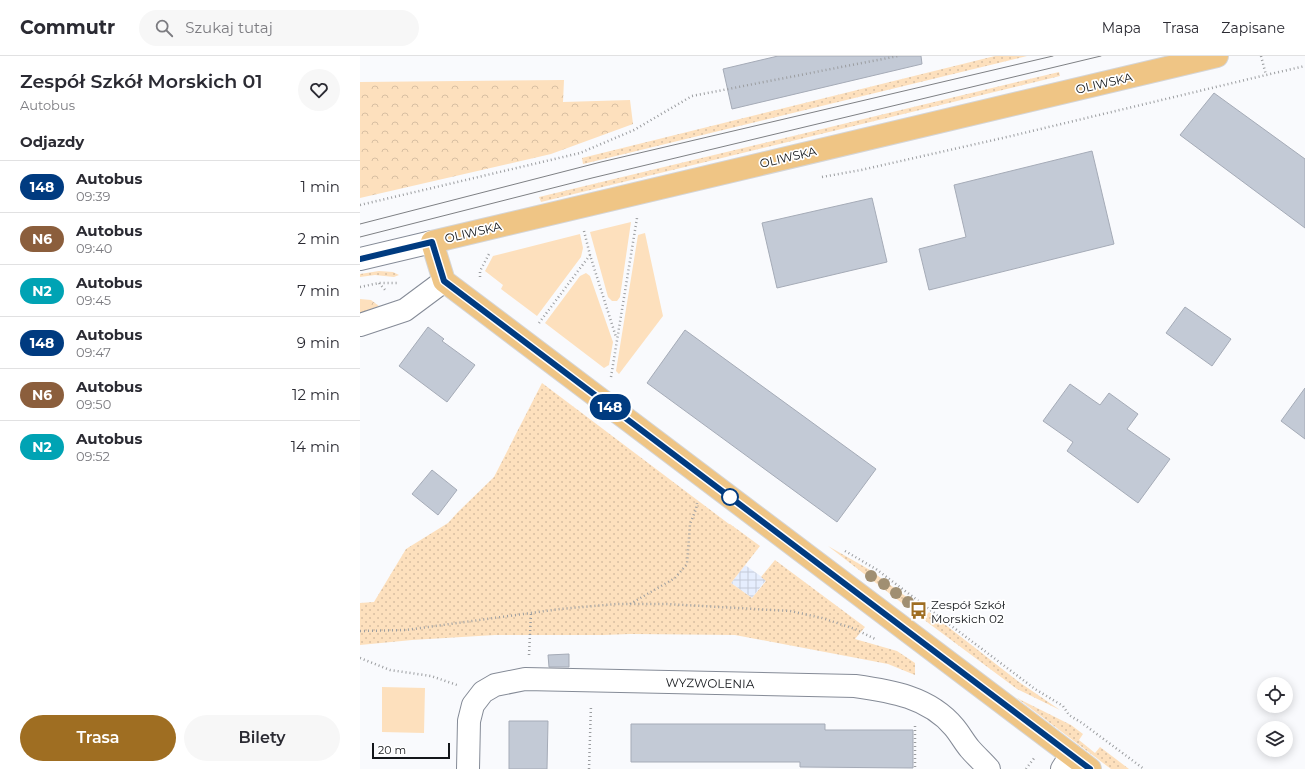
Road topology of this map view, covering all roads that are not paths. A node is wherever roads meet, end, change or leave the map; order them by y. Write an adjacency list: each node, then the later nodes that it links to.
1 (1217, 56): 2 (main road, OLIWSKA)
2 (432, 242): 3 (street, OLIWSKA); 4 (main road)
3 (360, 259)
4 (444, 281): 5 (street); 6 (main road)
5 (360, 325)
6 (1066, 762): 9 (main road)
7 (468, 769): 8 (street, WYZWOLENIA)
8 (989, 769)
9 (1090, 769)

